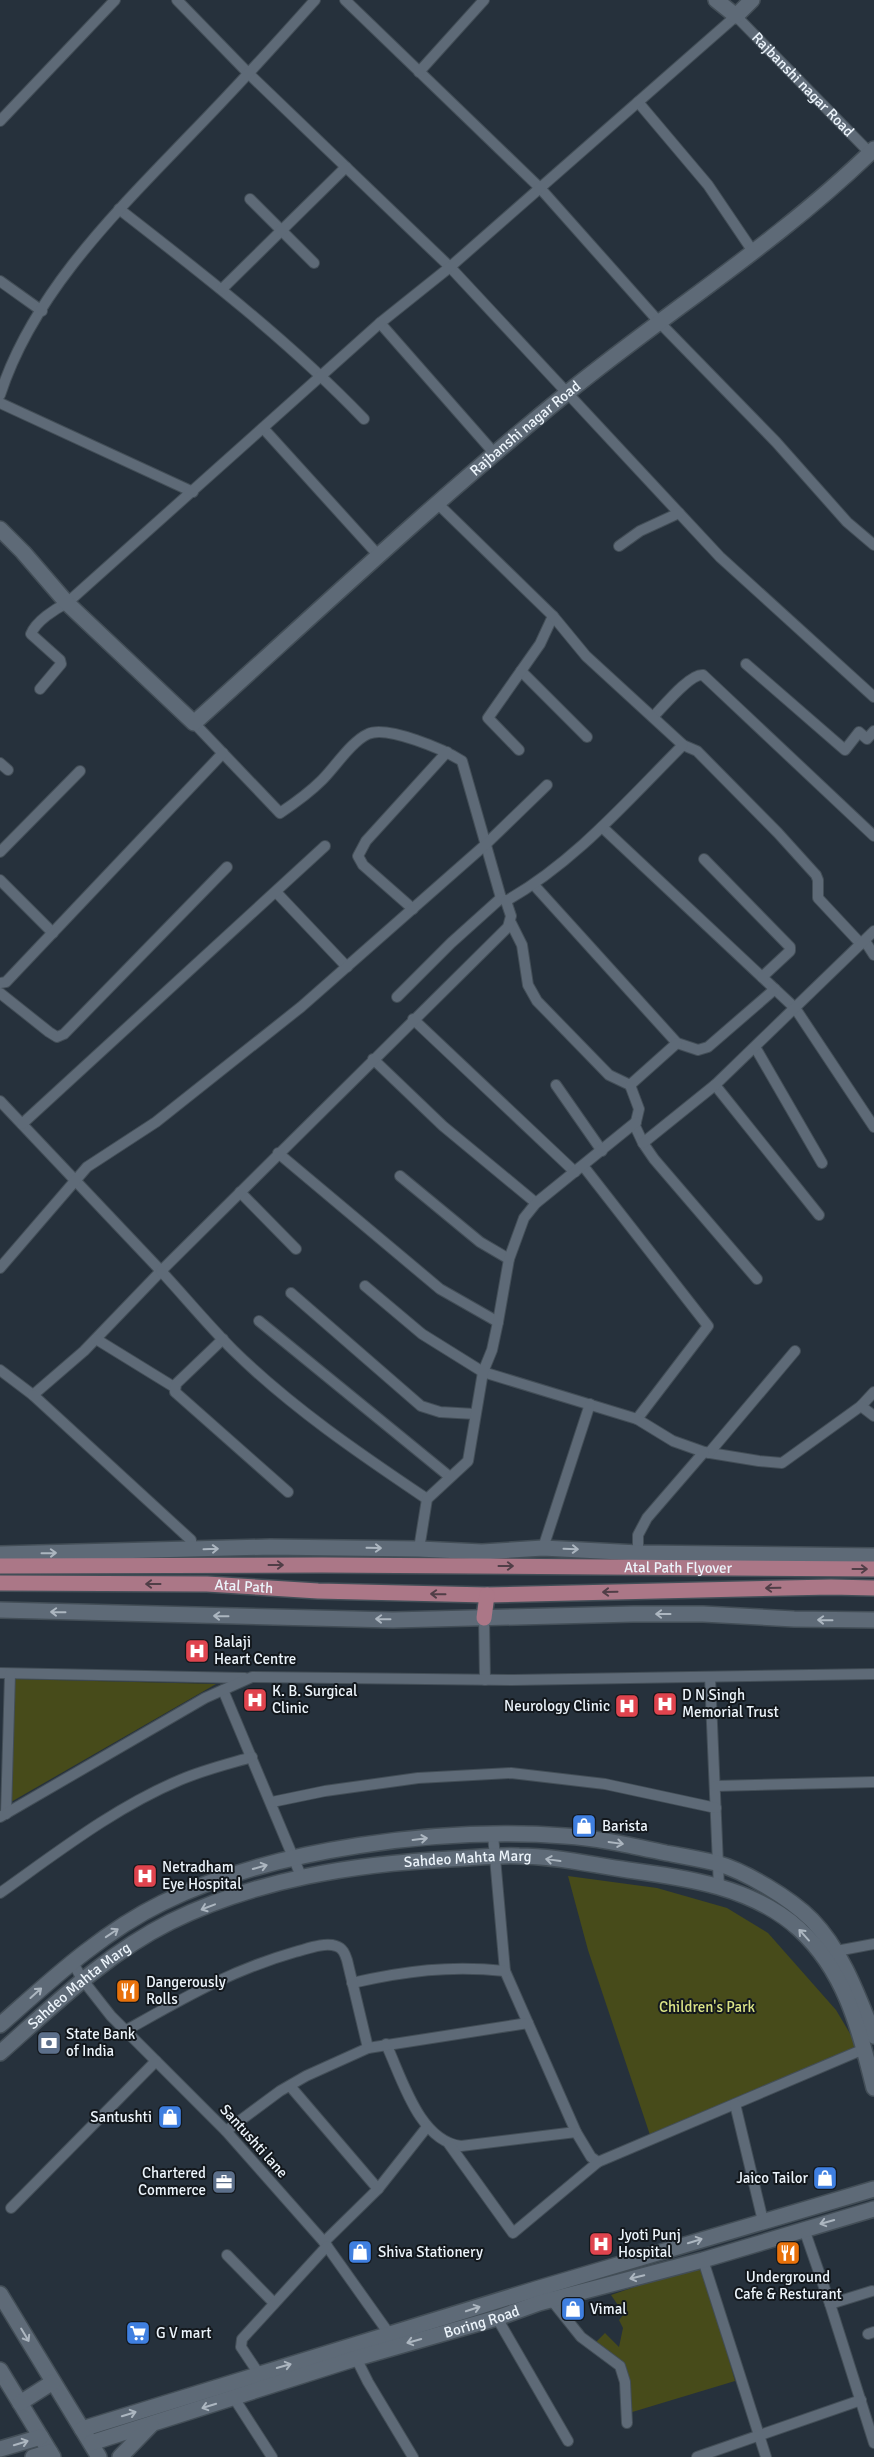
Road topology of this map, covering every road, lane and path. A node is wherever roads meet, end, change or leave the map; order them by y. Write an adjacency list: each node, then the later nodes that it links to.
1 (115, 0): 12 (street)
2 (177, 0): 10 (street)
3 (315, 0): 10 (street)
4 (345, 0): 9 (street)
5 (484, 0): 9 (street)
6 (716, 0): 8 (street)
7 (752, 0): 8 (street)
8 (736, 16): 11 (street); 13 (street, Rajbanshi nagar Road)
9 (419, 72): 15 (street)
10 (249, 74): 14 (street); 17 (street)
11 (638, 102): 15 (street); 19 (street)
12 (0, 121)
13 (872, 151): 19 (street, Rajbanshi nagar Road)
14 (346, 167): 18 (street); 21 (street)
15 (540, 188): 21 (street); 26 (street)
16 (250, 199): 18 (street)
17 (119, 209): 23 (street); 24 (street)
18 (282, 230): 20 (street); 23 (street)
19 (754, 253): 26 (street, Rajbanshi nagar Road)
20 (314, 263)
21 (450, 267): 25 (street); 28 (street)
22 (0, 281): 24 (street)
23 (222, 289): 27 (street)
24 (42, 311): 29 (street)
25 (380, 323): 27 (street); 33 (street)
26 (660, 323): 28 (street, Rajbanshi nagar Road); 38 (street)
27 (322, 375): 31 (street); 32 (street)
28 (567, 393): 33 (street, Rajbanshi nagar Road); 36 (street)
29 (0, 395)
30 (0, 403): 34 (street)
31 (364, 419)
32 (263, 428): 34 (street); 40 (street)
33 (495, 454): 35 (street, Rajbanshi nagar Road)
34 (193, 492): 41 (street)
35 (437, 503): 40 (street, Rajbanshi nagar Road); 42 (street)
36 (679, 513): 39 (street); 46 (street)
37 (0, 529): 41 (street)
38 (874, 545)
39 (620, 546)
40 (379, 556): 48 (street, Rajbanshi nagar Road)
41 (67, 603): 45 (street); 48 (street)
42 (553, 616): 44 (street); 47 (street)
43 (746, 664): 49 (street)
44 (521, 671): 50 (street); 52 (street)
45 (40, 689)
46 (874, 698)
47 (653, 717): 51 (street); 58 (street)
48 (194, 723): 54 (street)
49 (874, 731)
50 (587, 737)
51 (682, 745): 57 (street); 72 (street)
52 (519, 750)
53 (447, 752): 54 (street); 59 (street); 68 (street)
54 (223, 754): 71 (street)
55 (80, 771): 61 (street)
56 (547, 785): 59 (street)
57 (602, 827): 65 (street); 75 (street)
58 (874, 836)
59 (485, 845): 67 (street); 68 (street)
60 (325, 846): 66 (street)
61 (0, 852)
62 (704, 859): 75 (street)
63 (227, 867): 78 (street)
64 (0, 880): 71 (street)
65 (534, 885): 67 (street); 82 (street)
66 (276, 892): 74 (street); 89 (street)
67 (503, 899): 69 (street); 79 (street)
68 (413, 909): 74 (street)
69 (511, 923): 81 (street); 86 (street)
70 (874, 932): 72 (street)
71 (53, 933): 76 (street)
72 (858, 939): 73 (street); 80 (street)
73 (874, 955)
74 (347, 967): 97 (street)
75 (762, 977): 77 (street)
76 (0, 983)
77 (778, 991): 80 (street); 82 (street)
78 (0, 993)
79 (396, 997)
80 (792, 1006): 83 (street); 90 (street)
81 (413, 1019): 84 (street); 95 (street)
82 (678, 1043): 86 (street)
83 (754, 1047): 87 (street); 94 (street)
84 (373, 1059): 93 (street); 99 (street)
85 (556, 1085): 92 (street)
86 (630, 1085): 91 (street)
87 (715, 1085): 91 (street); 100 (street)
88 (0, 1101): 89 (street)
89 (22, 1124): 97 (street)
90 (874, 1127)
91 (638, 1132): 92 (street); 105 (street)
92 (602, 1151): 95 (street)
93 (278, 1153): 98 (street); 109 (street)
94 (822, 1163)
95 (585, 1173): 99 (street); 122 (street)
96 (400, 1176): 102 (street)
97 (76, 1180): 103 (street); 104 (street)
98 (240, 1192): 101 (street); 104 (street)
99 (536, 1203): 102 (street)
100 (819, 1214)
101 (296, 1249)
102 (509, 1259): 109 (street)
103 (0, 1268)
104 (161, 1271): 110 (street); 111 (street)
105 (757, 1279)
106 (365, 1286): 114 (street)
107 (291, 1294): 120 (street)
108 (259, 1322): 124 (street)
109 (498, 1322): 114 (street)
110 (96, 1339): 115 (street); 117 (street)
111 (223, 1339): 115 (street); 126 (street)
112 (795, 1351): 123 (street)
113 (0, 1370): 117 (street)
114 (483, 1372): 118 (street); 120 (street)
115 (174, 1387): 125 (street)
116 (874, 1392): 119 (street)
117 (33, 1395): 129 (street)
118 (590, 1404): 122 (street); 127 (street)
119 (861, 1406): 121 (street); 123 (street)
120 (475, 1414): 124 (street)
121 (874, 1416)
122 (637, 1419): 123 (street)
123 (706, 1452): 130 (street)
124 (450, 1477): 126 (street)
125 (288, 1492)
126 (428, 1499): 128 (street)
127 (544, 1548): 130 (street, one-way to 130); 133 (street)
128 (419, 1549): 129 (street, one-way to 128); 133 (street)
129 (191, 1550): 131 (street, one-way to 129)
130 (638, 1552): 132 (street)
131 (0, 1554)
132 (874, 1556)
133 (482, 1559): 134 (main road, Atal Path, one-way to 133); 135 (main road, Atal Path Flyover, one-way to 135)
134 (0, 1566)
135 (874, 1569)
136 (0, 1583): 138 (main road, Atal Path, one-way to 136)
137 (874, 1588): 138 (main road, Atal Path Flyover, one-way to 138)
138 (487, 1595): 140 (main road)
139 (0, 1610): 140 (street, one-way to 139)
140 (484, 1618): 141 (street, one-way to 140); 146 (street)
141 (874, 1620)
142 (5, 1674): 145 (street); 153 (street)
143 (874, 1674): 144 (street)
144 (710, 1677): 146 (street); 150 (street)
145 (248, 1678): 146 (street); 147 (street)
146 (485, 1680)
147 (223, 1690): 148 (street); 153 (street)
148 (252, 1757): 151 (street); 160 (street)
149 (874, 1782): 150 (street)
150 (715, 1786): 152 (street)
151 (272, 1802): 152 (street); 156 (street)
152 (716, 1808): 157 (street)
153 (3, 1816)
154 (493, 1835): 155 (street); 156 (street, Sahdeo Mahta Marg, one-way to 154); 157 (street, Sahdeo Mahta Marg, one-way to 157)
155 (494, 1857): 158 (street, Sahdeo Mahta Marg); 159 (street, Sahdeo Mahta Marg, one-way to 155); 165 (street)
156 (294, 1858): 158 (street); 164 (street, Sahdeo Mahta Marg, one-way to 156)
157 (718, 1864): 159 (street); 162 (street, Sahdeo Mahta Marg)
158 (301, 1876): 166 (street, Sahdeo Mahta Marg, one-way to 166)
159 (719, 1888): 163 (street, Sahdeo Mahta Marg, one-way to 159)
160 (0, 1893)
161 (874, 1944): 162 (street)
162 (835, 1951): 163 (street); 171 (street, Sahdeo Mahta Marg)
163 (820, 1954): 174 (street, Sahdeo Mahta Marg)
164 (72, 1961): 166 (street, Santushti lane); 169 (street, Sahdeo Mahta Marg, one-way to 164)
165 (505, 1972): 167 (street); 168 (street)
166 (82, 1979): 170 (street, Santushti lane); 175 (street, Sahdeo Mahta Marg)
167 (352, 1983): 170 (street); 173 (street)
168 (528, 2023): 172 (street); 182 (street)
169 (0, 2025)
170 (125, 2031): 176 (street, Santushti lane)
171 (874, 2036)
172 (386, 2044): 173 (street); 180 (street)
173 (368, 2048): 177 (street)
174 (864, 2049): 178 (street, Sahdeo Mahta Marg); 179 (street)
175 (0, 2052)
176 (156, 2061): 181 (street, Santushti lane); 187 (street)
177 (290, 2086): 181 (street); 185 (street)
178 (874, 2088)
179 (735, 2104): 184 (street); 189 (street)
180 (427, 2127): 183 (street); 185 (street)
181 (226, 2131): 191 (street, Santushti lane)
182 (576, 2132): 183 (street); 184 (street)
183 (449, 2144): 184 (street)
184 (598, 2162)
185 (378, 2189): 191 (street)
186 (874, 2189): 189 (street)
187 (11, 2208)
188 (874, 2209): 190 (street, Boring Road, one-way to 190)
189 (762, 2222): 195 (street, one-way to 189)
190 (804, 2229): 193 (street, Boring Road); 198 (street)
191 (326, 2244): 197 (street); 200 (street, Santushti lane)
192 (227, 2254): 197 (street)
193 (702, 2260): 195 (street, Boring Road, one-way to 195); 211 (street)
194 (872, 2291): 198 (street)
195 (548, 2293): 199 (street, Boring Road); 200 (street, one-way to 195); 209 (street)
196 (0, 2294): 204 (street, one-way to 204)
197 (274, 2303): 203 (street)
198 (830, 2304): 206 (street)
199 (497, 2318): 201 (street, Boring Road, one-way to 201); 213 (street)
200 (390, 2336): 201 (street)
201 (353, 2352): 203 (street, one-way to 201); 205 (street, Boring Road); 222 (street)
202 (0, 2370): 207 (street)
203 (259, 2374): 210 (street, one-way to 203)
204 (53, 2382): 207 (street); 210 (street)
205 (234, 2398): 208 (street, Boring Road, one-way to 208); 221 (street)
206 (861, 2400): 211 (street); 215 (street)
207 (20, 2403): 212 (street)
208 (152, 2424): 214 (street, Boring Road); 220 (street)
209 (627, 2424)
210 (82, 2429): 214 (street)
211 (758, 2436): 223 (street); 224 (street)
212 (41, 2437): 216 (street, one-way to 212); 217 (street)
213 (568, 2441)
214 (91, 2443): 219 (street)
215 (874, 2443)
216 (0, 2449)
217 (52, 2454): 218 (street)
218 (33, 2457)
219 (99, 2457)
220 (120, 2457)
221 (272, 2457)
222 (413, 2457)
223 (697, 2457)
224 (766, 2457)

